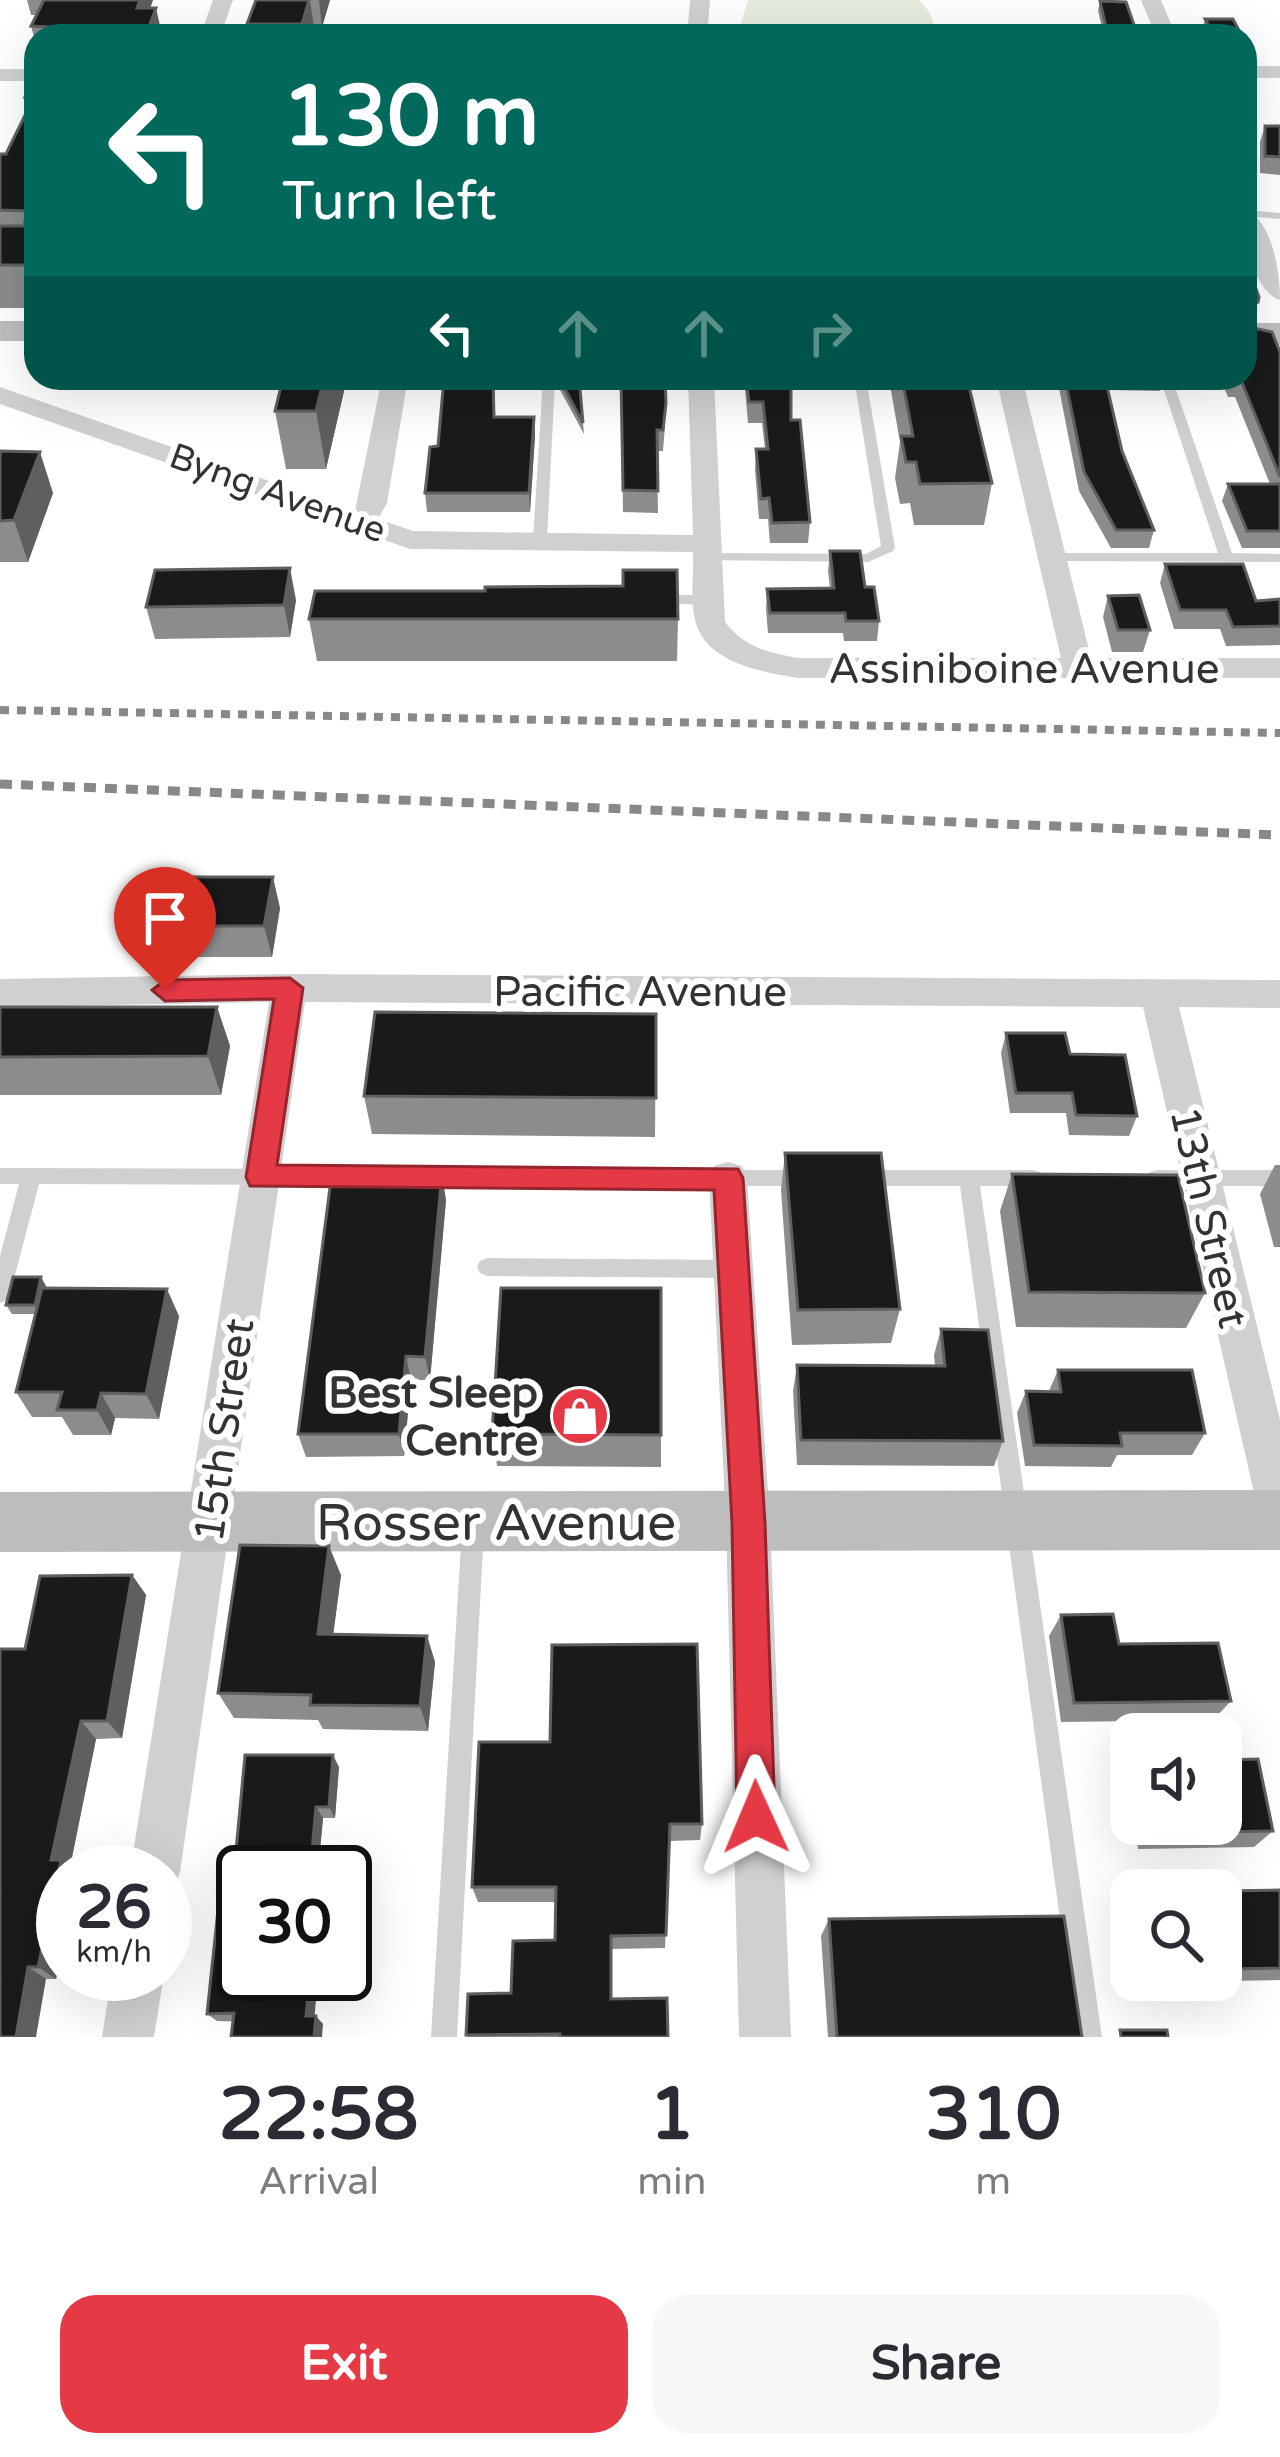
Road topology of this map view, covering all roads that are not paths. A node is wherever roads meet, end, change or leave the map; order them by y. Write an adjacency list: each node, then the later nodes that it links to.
1 (1257, 241): 2 (street)
2 (1280, 293)
3 (393, 390): 10 (street)
4 (548, 390): 11 (lane)
5 (701, 390): 12 (street)
6 (862, 390): 12 (lane)
7 (1012, 390): 13 (street)
8 (1170, 390): 14 (lane)
9 (0, 395): 10 (street, Byng Avenue)
10 (363, 523): 11 (street, Byng Avenue)
11 (540, 542): 12 (street, Byng Avenue)
12 (708, 550): 17 (street)
13 (1052, 557): 14 (lane); 18 (street)
14 (1226, 557): 15 (lane)
15 (1280, 558)
16 (640, 599): 17 (lane)
17 (710, 600): 18 (street, Assiniboine Avenue)
18 (1078, 667): 19 (street, Assiniboine Avenue)
19 (1280, 668)
20 (290, 988): 21 (street, Pacific Avenue); 22 (street, Pacific Avenue); 26 (street, 15th Street)
21 (0, 993)
22 (1158, 994): 23 (street, Pacific Avenue); 35 (street, 13th Street)
23 (1280, 994)
24 (0, 1176): 25 (lane)
25 (31, 1176): 26 (lane); 39 (lane)
26 (261, 1177): 27 (lane); 43 (street, 15th Street)
27 (372, 1177)
28 (394, 1177): 29 (lane)
29 (728, 1178): 30 (lane); 38 (street)
30 (828, 1178)
31 (852, 1178): 32 (lane)
32 (968, 1178): 33 (lane); 41 (lane)
33 (1061, 1178)
34 (1131, 1178): 35 (lane)
35 (1201, 1178): 36 (lane); 40 (street, 13th Street)
36 (1280, 1178)
37 (487, 1267): 38 (lane)
38 (732, 1269): 46 (street)
39 (0, 1294)
40 (1280, 1510)
41 (1019, 1520): 42 (street, Rosser Avenue); 46 (street, Rosser Avenue); 52 (lane)
42 (1280, 1520)
43 (211, 1521): 44 (street, Rosser Avenue); 45 (street, Rosser Avenue); 47 (street, 15th Street)
44 (0, 1522)
45 (473, 1523): 46 (street, Rosser Avenue); 50 (lane)
46 (748, 1523): 51 (street)
47 (158, 1845)
48 (134, 2001): 49 (street)
49 (128, 2037)
50 (444, 2037)
51 (765, 2037)
52 (1089, 2037)

